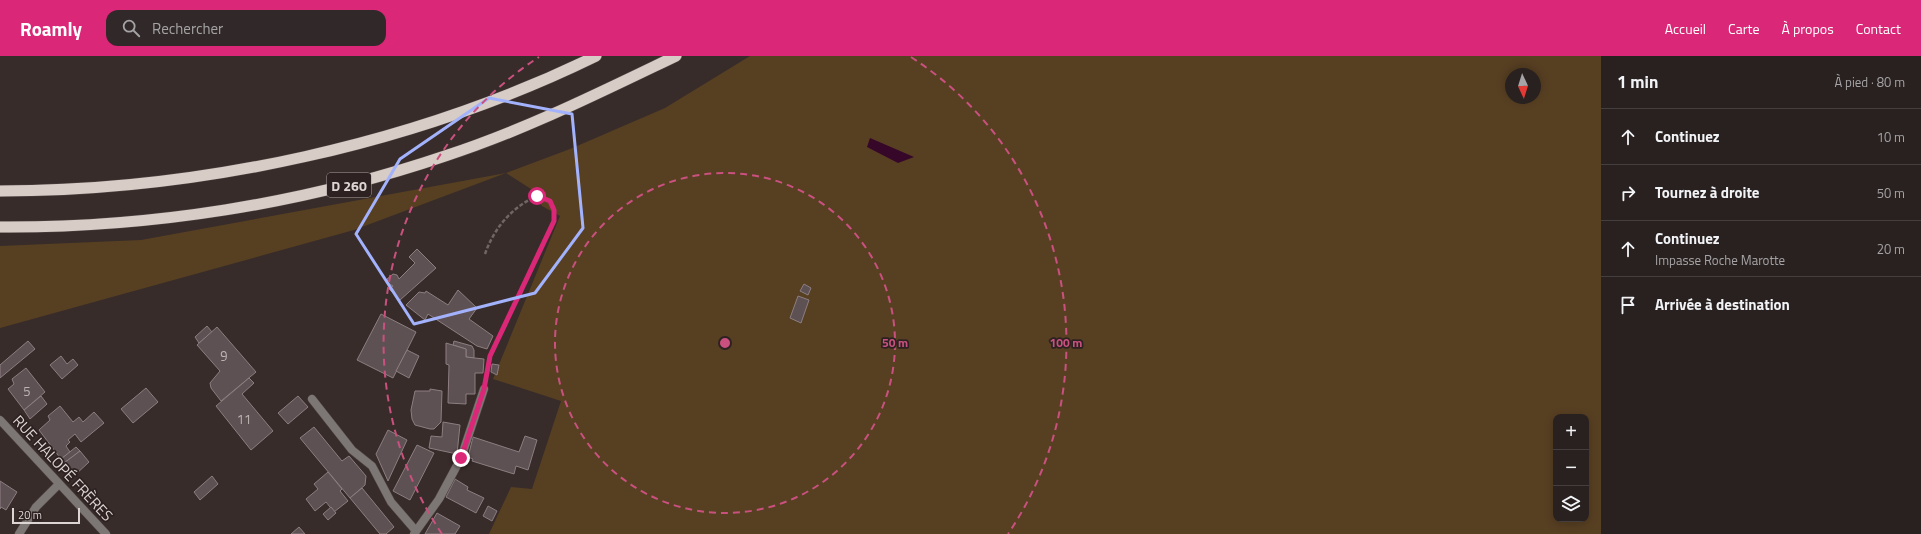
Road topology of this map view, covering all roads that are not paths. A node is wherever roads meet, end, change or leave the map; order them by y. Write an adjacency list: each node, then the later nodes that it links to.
1 (596, 56): 3 (highway, D 260)
2 (676, 56): 4 (highway, D 260)
3 (0, 191)
4 (0, 227)
5 (484, 389): 9 (street)
6 (312, 399): 9 (street)
7 (0, 420): 8 (street, RUE HALOPÉ FRÈRES)
8 (59, 484): 10 (street); 11 (street, RUE HALOPÉ FRÈRES)
9 (415, 533)
10 (19, 534)
11 (106, 534)

